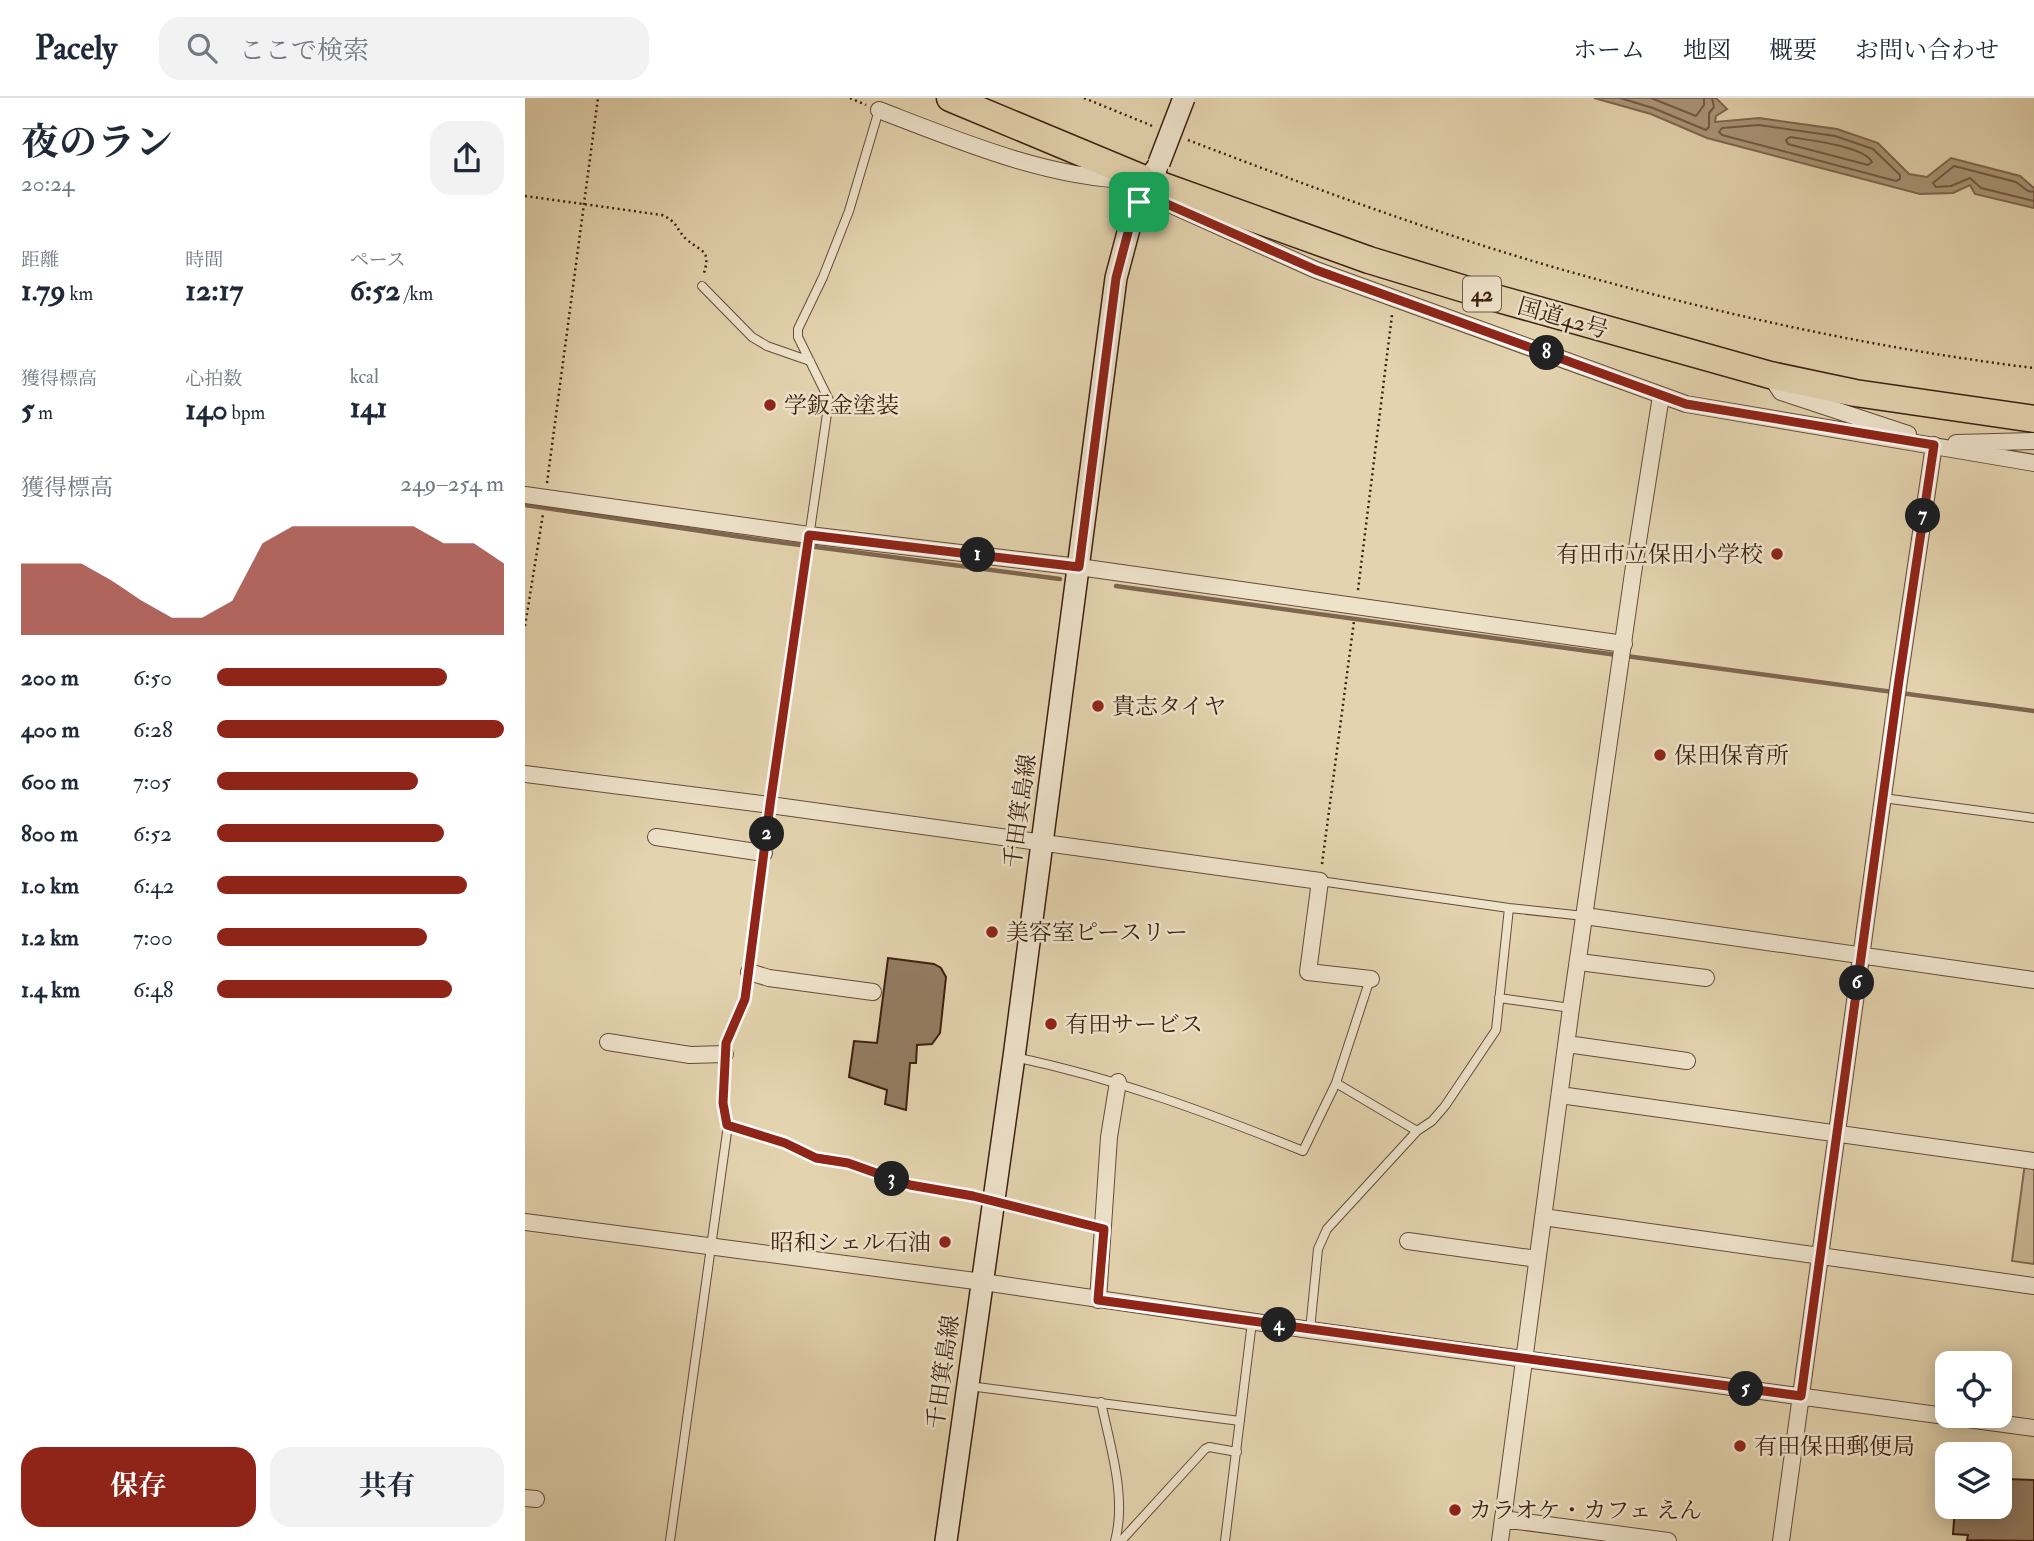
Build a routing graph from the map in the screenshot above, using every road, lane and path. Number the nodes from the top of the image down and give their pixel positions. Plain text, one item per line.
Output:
1 (599, 98) edge
2 (950, 98) edge
3 (1084, 98) edge
4 (1184, 98) edge
5 (879, 110) joint
6 (1158, 128) dead end
7 (1183, 138) dead end
8 (1151, 177) junction
9 (525, 196) edge
10 (585, 204) junction
11 (702, 286) joint
12 (810, 361) junction
13 (2034, 368) edge
14 (1770, 375) junction
15 (1661, 396) junction
16 (2034, 419) edge
17 (2034, 440) edge
18 (1934, 445) junction
19 (2034, 463) edge
20 (525, 495) edge
21 (545, 498) junction
22 (809, 535) junction
23 (1079, 567) junction
24 (525, 626) edge
25 (1623, 644) junction
26 (525, 774) edge
27 (1883, 798) junction
28 (770, 805) junction
29 (2034, 818) edge
30 (656, 837) dead end
31 (1042, 844) junction
32 (764, 853) junction
33 (1320, 881) junction
34 (1509, 908) junction
35 (1585, 916) junction
36 (1860, 957) junction
37 (1579, 962) junction
38 (749, 972) junction
39 (1706, 978) dead end
40 (1371, 979) joint
41 (2034, 980) edge
42 (873, 992) dead end
43 (1499, 998) junction
44 (1571, 1008) junction
45 (608, 1042) dead end
46 (1567, 1044) junction
47 (725, 1054) junction
48 (1014, 1057) junction
49 (1687, 1061) dead end
50 (1118, 1082) junction
51 (1336, 1083) junction
52 (1560, 1095) junction
53 (727, 1125) junction
54 (1417, 1131) junction
55 (1836, 1132) junction
56 (2034, 1161) edge
57 (994, 1202) junction
58 (1543, 1217) junction
59 (525, 1222) edge
60 (1104, 1229) junction
61 (1408, 1241) dead end
62 (709, 1248) junction
63 (1819, 1255) junction
64 (1537, 1259) junction
65 (982, 1282) junction
66 (2034, 1286) edge
67 (1098, 1300) junction
68 (1252, 1322) junction
69 (1310, 1330) junction
70 (1524, 1359) junction
71 (968, 1386) junction
72 (1801, 1396) junction
73 (1101, 1402) junction
74 (1240, 1421) junction
75 (2034, 1429) edge
76 (1237, 1452) junction
77 (1503, 1519) junction
78 (670, 1541) edge
79 (946, 1541) edge
80 (1115, 1541) edge
81 (1121, 1541) edge
82 (1225, 1541) edge
83 (1500, 1541) edge
84 (1668, 1541) edge
85 (1781, 1541) edge

1 - 10 path
2 - 8 highway, 国道42号 / 42
3 - 6 path
4 - 8 main road, 千田箕島線, bridge
5 - 8 street
5 - 12 lane
7 - 13 path
8 - 14 highway, 国道42号 / 42
8 - 15 street
8 - 23 main road, 千田箕島線
9 - 10 path
10 - 11 path
10 - 21 path
11 - 12 lane
12 - 22 lane
14 - 16 highway, 国道42号 / 42
14 - 18 street
15 - 18 street
15 - 25 street
17 - 18 street
18 - 19 street
18 - 27 street
20 - 21 street
21 - 22 street
21 - 24 path
22 - 23 street
22 - 28 lane
23 - 25 street
23 - 31 main road, 千田箕島線
25 - 35 street
26 - 28 street
27 - 29 lane
27 - 36 street
28 - 31 street
28 - 32 lane
30 - 32 street
31 - 33 street
31 - 48 main road, 千田箕島線
32 - 38 lane
33 - 34 lane
33 - 40 street
34 - 35 lane
34 - 43 lane
35 - 36 street
35 - 37 street
36 - 41 street
36 - 55 street
37 - 39 street
37 - 44 street
38 - 42 street
38 - 47 lane
40 - 51 lane
43 - 44 lane
43 - 54 lane
44 - 46 street
45 - 47 street
46 - 49 street
46 - 52 street
47 - 53 lane
48 - 50 lane
48 - 57 main road, 千田箕島線
50 - 51 lane
50 - 60 street
51 - 54 lane
52 - 55 street
52 - 58 street
53 - 57 lane
53 - 62 lane
54 - 69 lane
55 - 56 street
55 - 63 street
57 - 60 lane
57 - 65 main road, 千田箕島線
58 - 63 street
58 - 64 street
59 - 62 street
60 - 67 street
61 - 64 street
62 - 65 street
62 - 78 lane
63 - 66 street
63 - 72 street
64 - 70 street
65 - 67 street
65 - 71 main road, 千田箕島線
67 - 68 street
68 - 69 street
68 - 74 lane
69 - 70 street
70 - 72 street
70 - 77 street
71 - 73 lane
71 - 79 main road, 千田箕島線
72 - 75 street
72 - 85 street
73 - 74 lane
73 - 80 lane
74 - 76 lane
76 - 81 lane
76 - 82 lane
77 - 83 street
77 - 84 street

